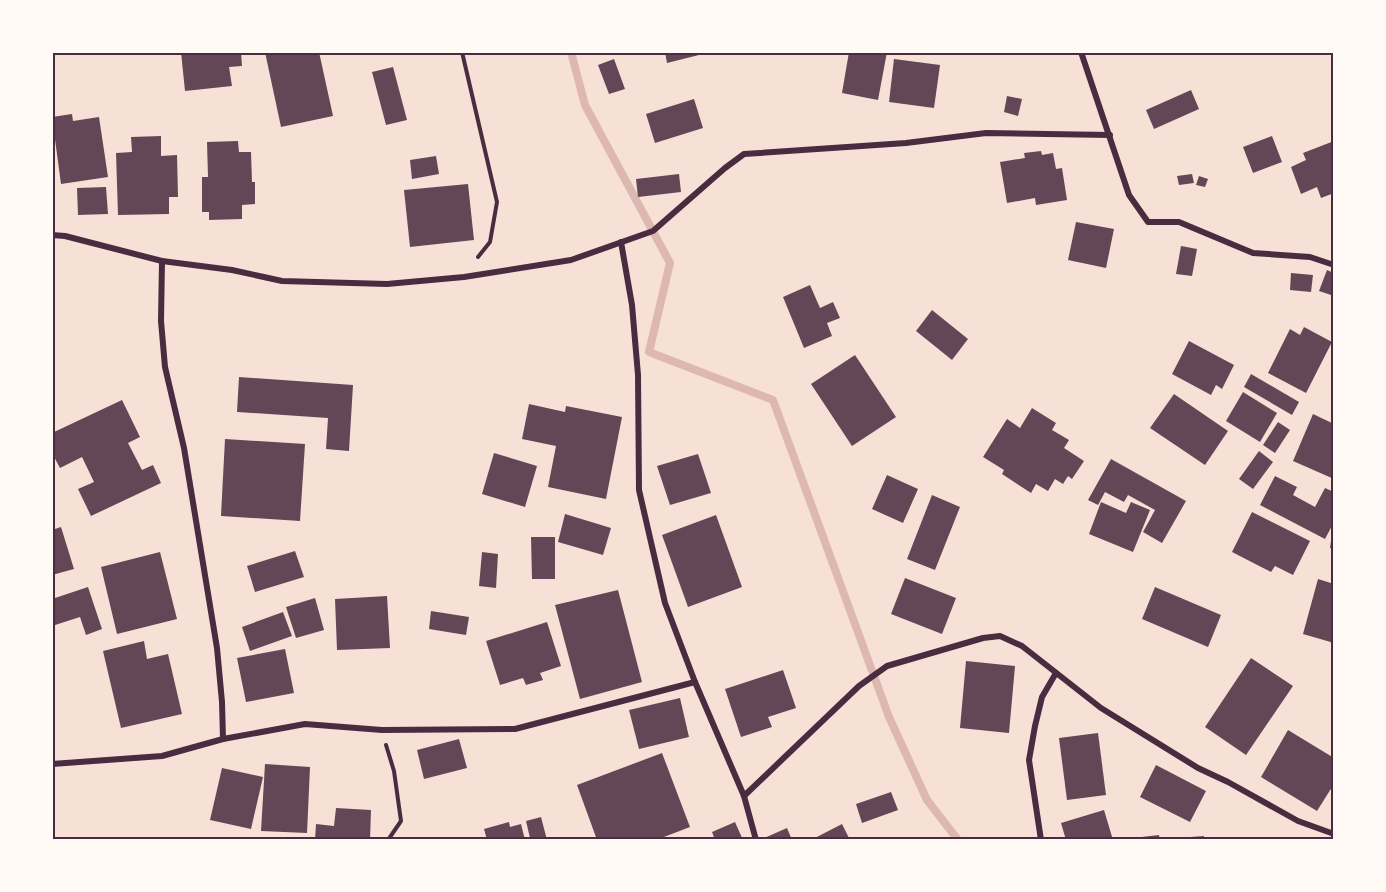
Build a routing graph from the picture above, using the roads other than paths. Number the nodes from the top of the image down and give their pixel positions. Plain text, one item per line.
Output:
1 (1081, 52) edge
2 (1110, 135) junction
3 (52, 235) edge
4 (621, 242) junction
5 (162, 261) junction
6 (1334, 265) edge
7 (1056, 673) junction
8 (695, 682) junction
9 (223, 739) junction
10 (52, 764) edge
11 (744, 796) junction
12 (1334, 834) edge
13 (756, 840) edge
14 (1041, 840) edge

1 - 2 street
2 - 4 street
2 - 6 street
3 - 5 street
4 - 5 street
4 - 8 street
5 - 9 street
7 - 11 street
7 - 12 street
7 - 14 street
8 - 9 street
8 - 11 street
9 - 10 street
11 - 13 street

